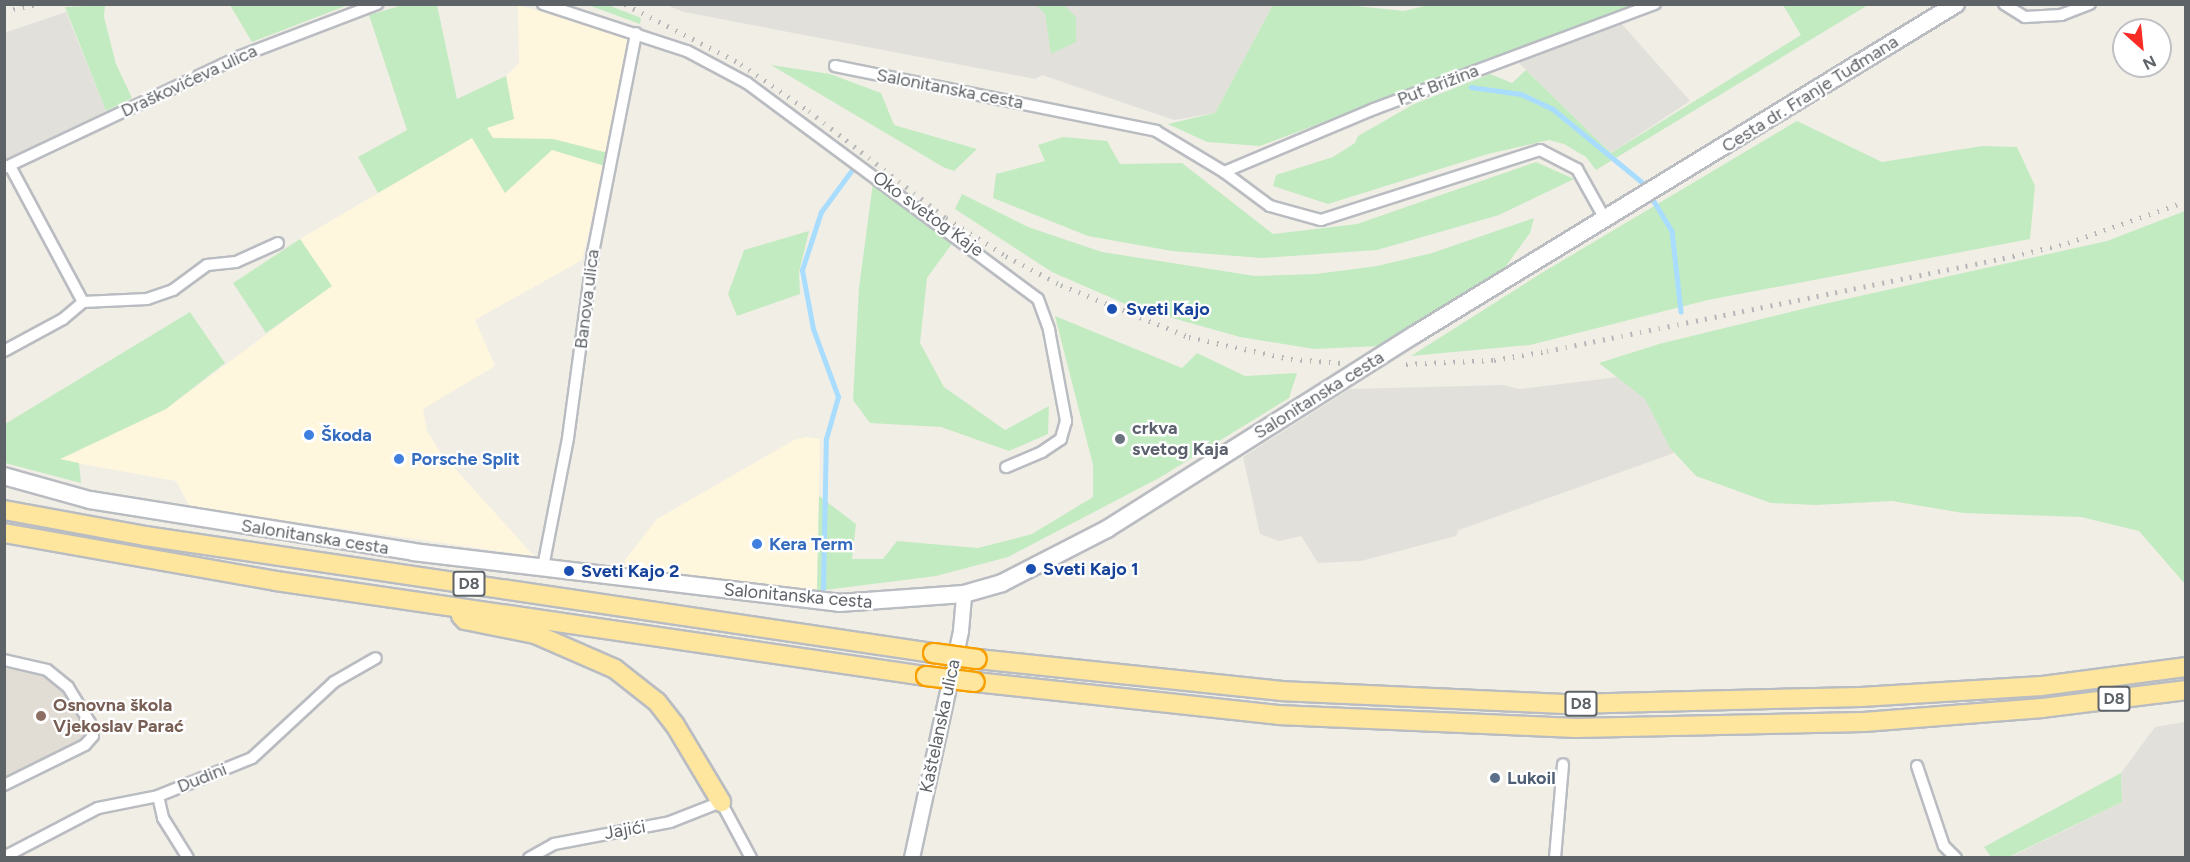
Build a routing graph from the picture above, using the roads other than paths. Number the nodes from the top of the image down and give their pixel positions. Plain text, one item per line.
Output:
1 (377, 4) edge
2 (543, 4) edge
3 (1655, 4) edge
4 (1956, 4) edge
5 (2004, 4) edge
6 (2090, 4) edge
7 (636, 33) junction
8 (835, 66) dead end
9 (7, 167) edge
10 (1224, 171) junction
11 (1631, 204) joint
12 (1605, 219) junction
13 (278, 243) dead end
14 (83, 302) junction
15 (4, 351) edge
16 (1006, 467) dead end
17 (4, 476) edge
18 (4, 510) edge
19 (4, 533) edge
20 (543, 567) junction
21 (964, 594) junction
22 (451, 606) junction
23 (375, 658) dead end
24 (4, 660) edge
25 (2186, 667) edge
26 (2186, 690) edge
27 (1563, 764) dead end
28 (1917, 766) dead end
29 (4, 785) edge
30 (158, 796) junction
31 (721, 802) junction
32 (10, 855) edge
33 (188, 858) edge
34 (529, 858) edge
35 (751, 858) edge
36 (912, 858) edge
37 (1554, 858) edge
38 (1956, 858) edge

1 - 9 street, Draškovićeva ulica
2 - 7 street
3 - 10 street, Put Brižina
4 - 11 main road, Cesta dr. Franje Tuđmana
5 - 6 street
7 - 16 street, Oko svetog Kaje
7 - 20 street, Banova ulica
8 - 10 street, Salonitanska cesta
9 - 14 street
10 - 12 street, Salonitanska cesta
11 - 12 main road, Salonitanska cesta
12 - 21 main road, Salonitanska cesta
13 - 14 street
14 - 15 street
17 - 20 main road, Salonitanska cesta
18 - 25 highway, D8, bridge
19 - 22 highway, D8
20 - 21 main road, Salonitanska cesta
21 - 36 street, Kaštelanska ulica
22 - 26 highway, D8, bridge
22 - 31 highway
23 - 30 street, Dudini
24 - 29 street
27 - 37 street
28 - 38 street
30 - 32 street, Dudini
30 - 33 street
31 - 34 street, Jajići
31 - 35 street

